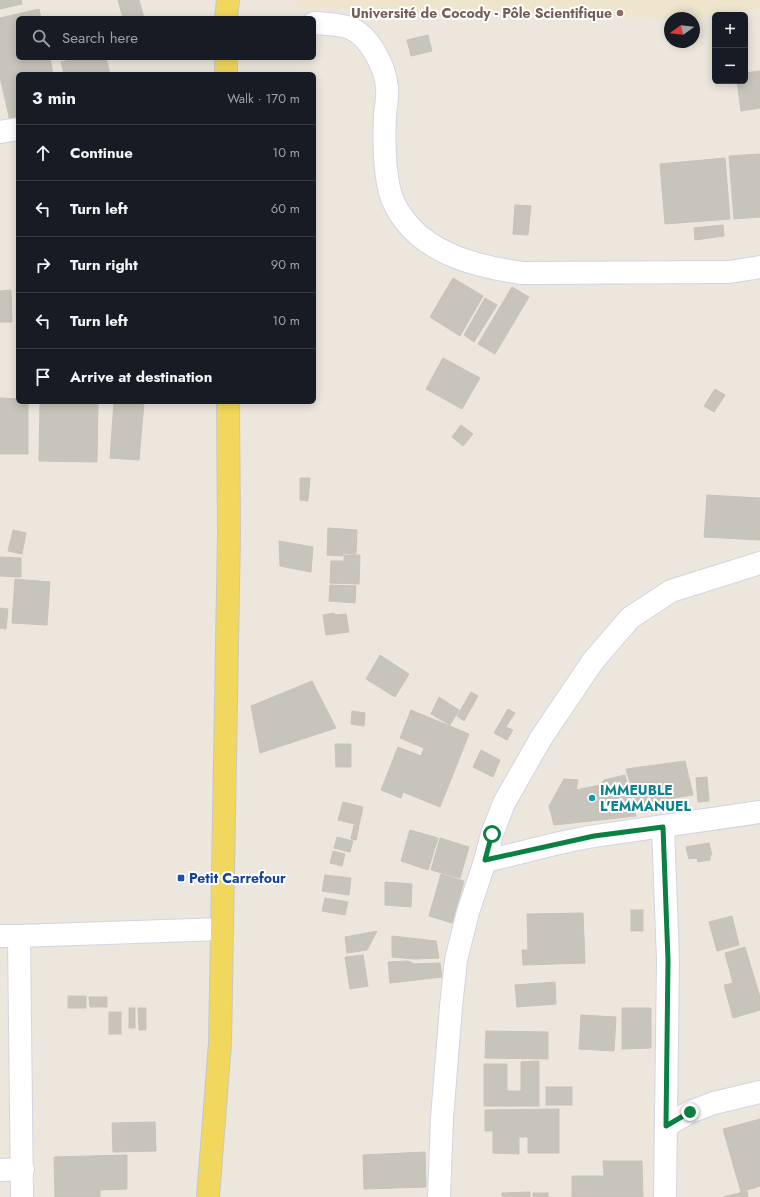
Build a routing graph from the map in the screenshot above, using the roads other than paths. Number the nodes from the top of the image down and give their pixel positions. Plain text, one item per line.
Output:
1 (316, 23) edge
2 (226, 60) edge
3 (226, 72) edge
4 (16, 129) edge
5 (0, 132) edge
6 (760, 267) edge
7 (228, 404) edge
8 (760, 563) edge
9 (760, 812) edge
10 (663, 827) junction
11 (485, 860) junction
12 (222, 929) junction
13 (9, 936) edge
14 (760, 1092) edge
15 (666, 1126) junction
16 (0, 1170) edge
17 (23, 1170) junction
18 (22, 1197) edge
19 (208, 1197) edge
20 (439, 1197) edge
21 (665, 1197) edge

1 - 6 street
2 - 3 main road
4 - 5 street
7 - 12 main road
8 - 11 street
9 - 10 street
10 - 11 street
10 - 15 street
11 - 20 street
12 - 13 street
12 - 19 main road
13 - 17 street
14 - 15 street
15 - 21 street
16 - 17 street
17 - 18 street

